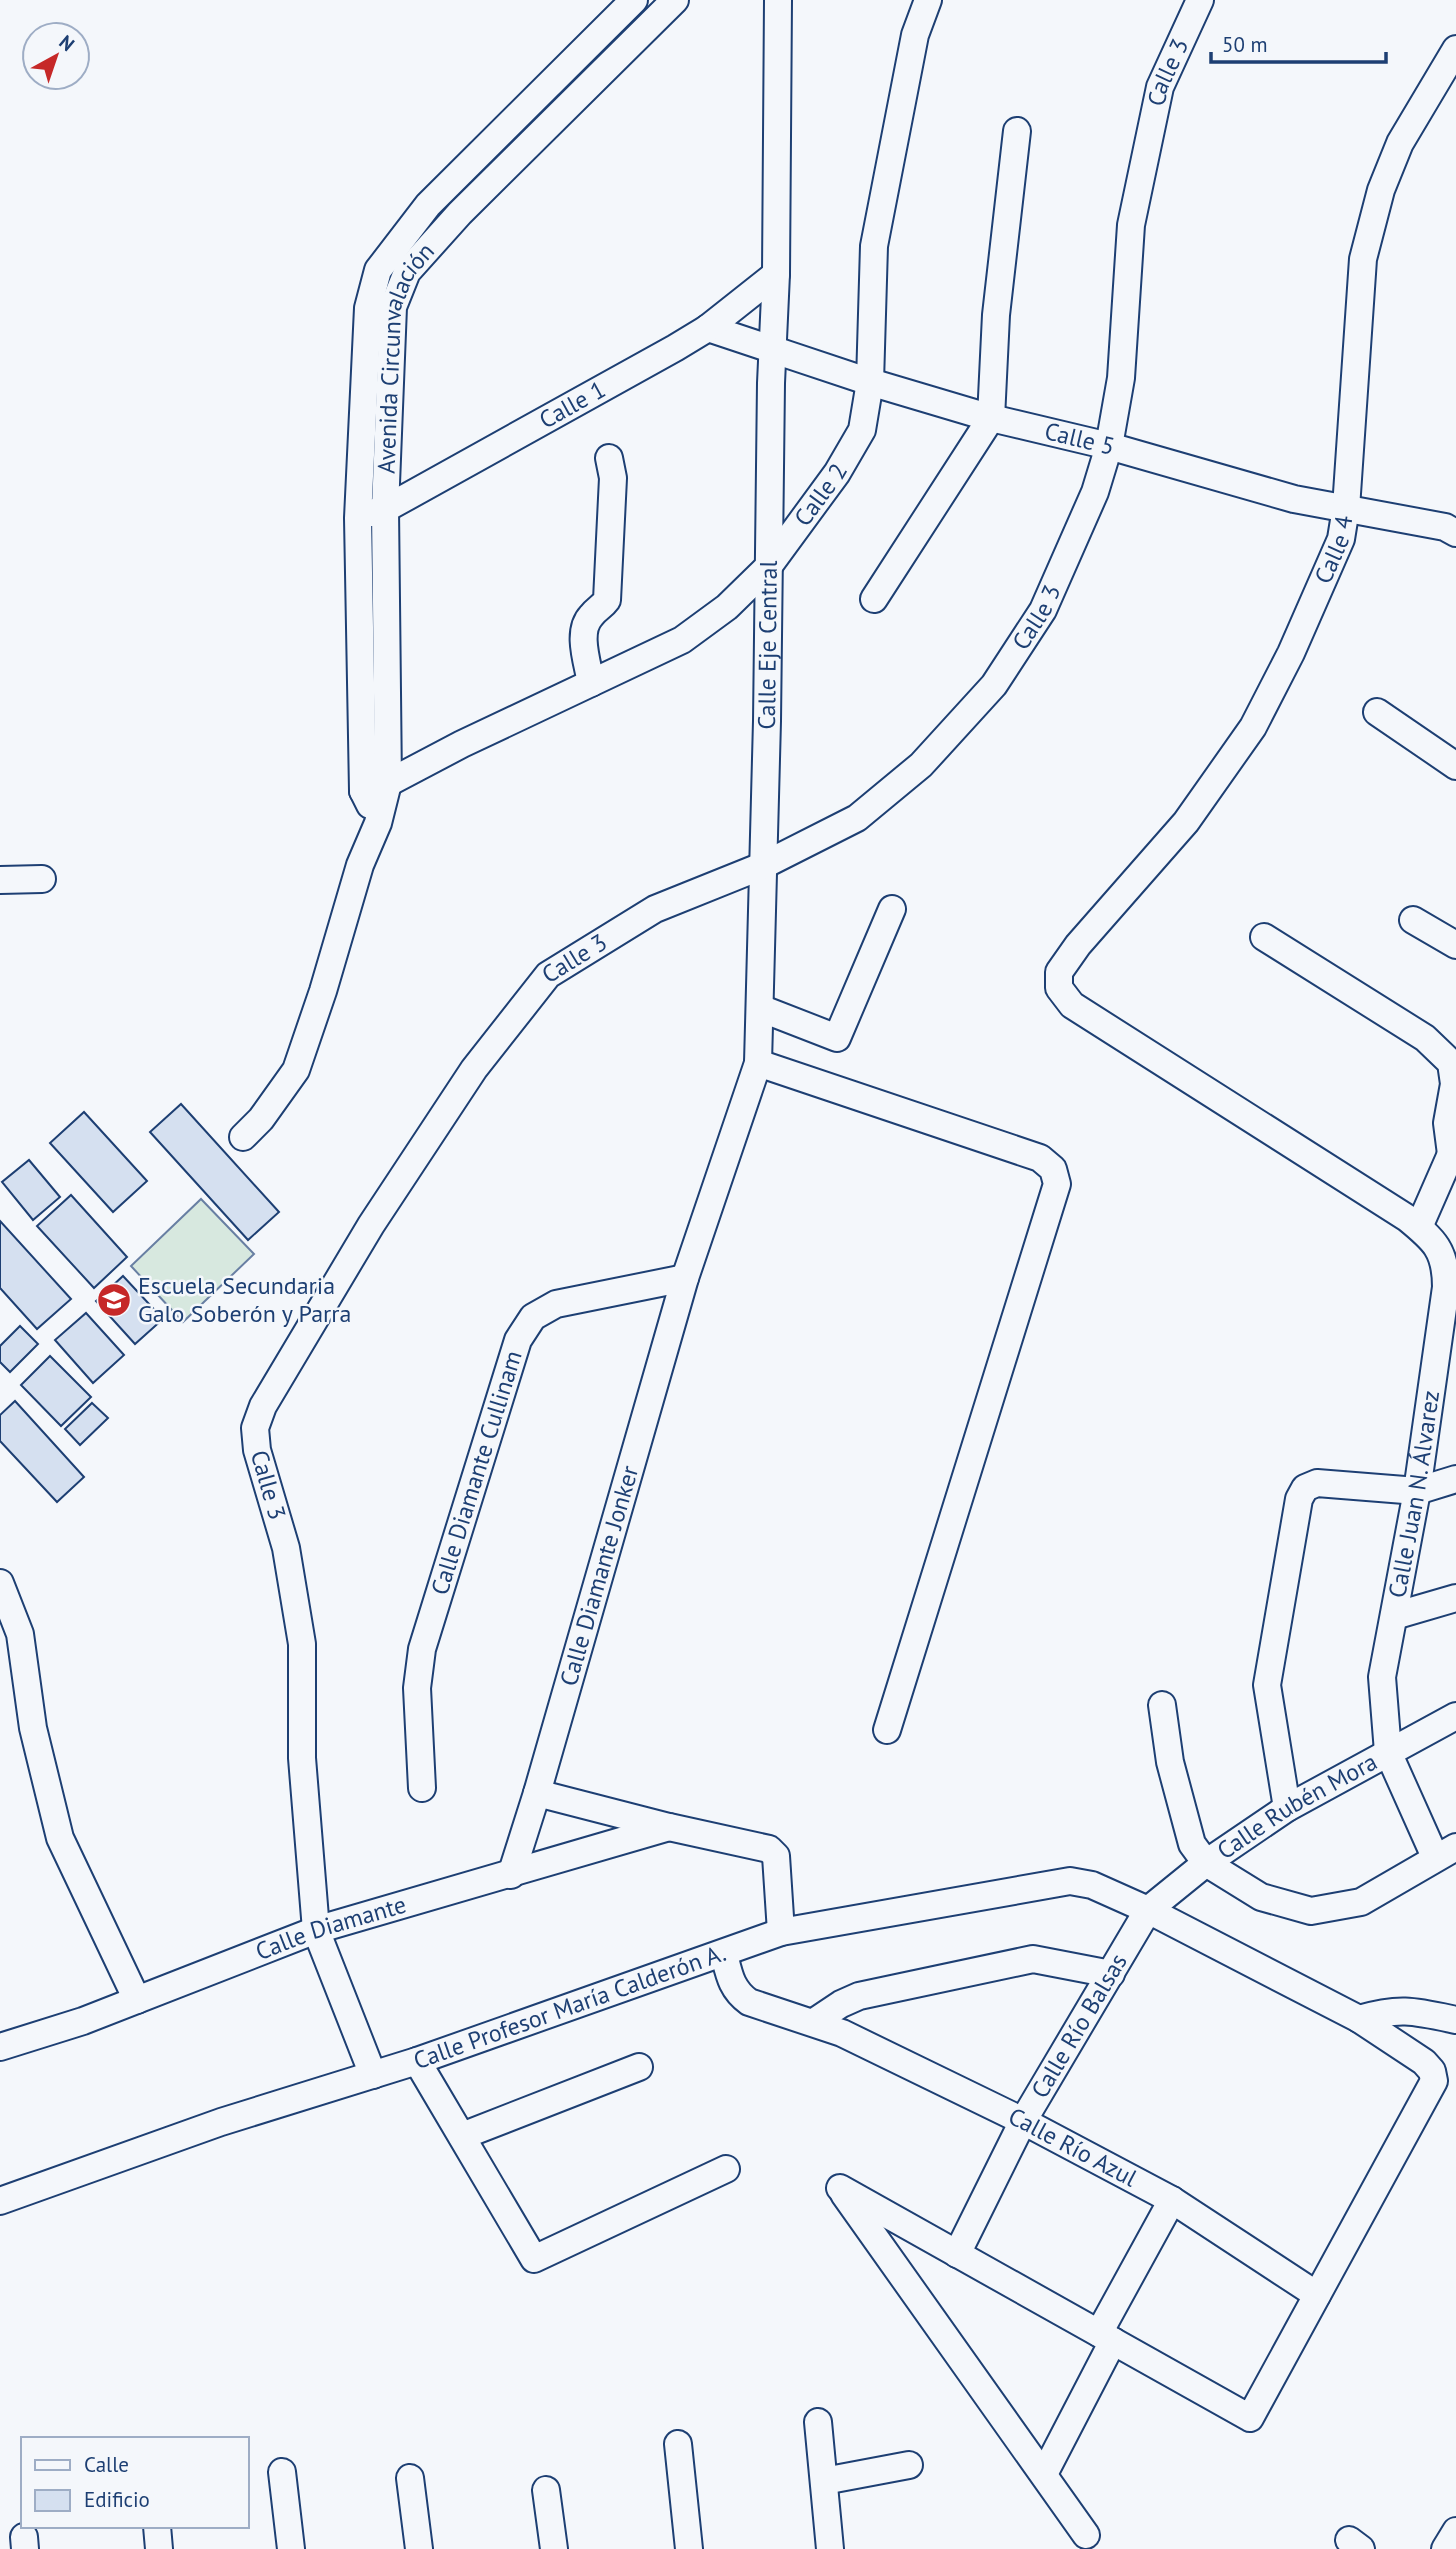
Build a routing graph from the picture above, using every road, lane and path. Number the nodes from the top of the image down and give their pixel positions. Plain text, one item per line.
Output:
1 (634, 0) edge
2 (675, 0) edge
3 (778, 0) edge
4 (928, 0) edge
5 (1200, 0) edge
6 (1456, 49) edge
7 (1017, 131) dead end
8 (776, 274) junction
9 (708, 328) junction
10 (773, 349) junction
11 (870, 382) junction
12 (990, 418) junction
13 (1109, 446) junction
14 (609, 458) dead end
15 (1346, 508) junction
16 (385, 509) junction
17 (358, 518) junction
18 (1456, 533) edge
19 (768, 567) junction
20 (874, 598) dead end
21 (591, 683) junction
22 (1377, 712) dead end
23 (1456, 766) edge
24 (375, 787) junction
25 (762, 866) junction
26 (42, 879) dead end
27 (0, 880) edge
28 (892, 909) dead end
29 (1413, 920) dead end
30 (1264, 937) dead end
31 (1456, 944) edge
32 (1059, 988) joint
33 (760, 1007) junction
34 (758, 1063) junction
35 (243, 1137) dead end
36 (1454, 1152) edge
37 (1419, 1227) junction
38 (1451, 1264) edge
39 (685, 1278) junction
40 (1446, 1355) edge
41 (1456, 1479) edge
42 (1418, 1491) junction
43 (0, 1583) edge
44 (1456, 1598) edge
45 (1394, 1616) junction
46 (1162, 1705) dead end
47 (1456, 1716) edge
48 (887, 1730) dead end
49 (1388, 1752) junction
50 (422, 1788) dead end
51 (537, 1793) junction
52 (1287, 1808) junction
53 (669, 1827) junction
54 (1446, 1852) edge
55 (1206, 1863) junction
56 (511, 1875) junction
57 (1148, 1910) junction
58 (316, 1930) junction
59 (781, 1931) junction
60 (724, 1954) junction
61 (1111, 1974) junction
62 (137, 2000) junction
63 (1359, 2020) junction
64 (1456, 2020) edge
65 (814, 2022) junction
66 (0, 2047) edge
67 (417, 2061) junction
68 (639, 2067) dead end
69 (373, 2075) junction
70 (1023, 2122) junction
71 (462, 2136) junction
72 (726, 2169) dead end
73 (1172, 2200) junction
74 (0, 2201) edge
75 (957, 2253) junction
76 (1317, 2295) junction
77 (1106, 2337) junction
78 (818, 2422) dead end
79 (678, 2444) dead end
80 (909, 2465) dead end
81 (282, 2472) dead end
82 (1044, 2474) junction
83 (410, 2478) dead end
84 (824, 2481) junction
85 (546, 2490) dead end
86 (158, 2528) edge
87 (1086, 2535) dead end
88 (159, 2549) edge
89 (291, 2549) edge
90 (419, 2549) edge
91 (554, 2549) edge
92 (690, 2549) edge
93 (830, 2549) edge

1 - 17 street, Avenida Circunvalación
2 - 16 street, Avenida Circunvalación
3 - 8 street, Calle Eje Central
4 - 11 street, Calle 2
5 - 13 street, Calle 3
6 - 15 street, Calle 4
7 - 12 street
8 - 9 street, Calle 1
8 - 10 street, Calle Eje Central
9 - 10 street, Calle 5
9 - 16 street, Calle 1
10 - 11 street, Calle 5
10 - 19 street, Calle Eje Central
11 - 12 street, Calle 5
11 - 19 street, Calle 2
12 - 13 street, Calle 5
12 - 20 street
13 - 15 street, Calle 5
13 - 25 street, Calle 3
14 - 21 street
15 - 18 street, Calle 5
15 - 32 street, Calle 4
16 - 17 street, Calle 1
16 - 24 street, Avenida Circunvalación
17 - 24 street, Avenida Circunvalación
19 - 21 street, Calle 2
19 - 25 street, Calle Eje Central
21 - 24 street, Calle 2
22 - 23 street
24 - 35 street, Avenida Circunvalación
25 - 33 street, Calle Eje Central
25 - 58 street, Calle 3
26 - 27 street
28 - 33 street
29 - 31 street
30 - 36 street
32 - 37 street, Calle Juan N. Álvarez
33 - 34 street, Calle Eje Central
34 - 39 street, Calle Eje Central
34 - 48 street
36 - 37 street
37 - 38 street, Calle Juan N. Álvarez
38 - 40 street, Calle Juan N. Álvarez
39 - 50 street, Calle Diamante Cullinam
39 - 51 street, Calle Diamante Jonker
40 - 42 street, Calle Juan N. Álvarez
41 - 42 street
42 - 45 street, Calle Juan N. Álvarez
42 - 52 street
43 - 62 street
44 - 45 street
45 - 49 street, Calle Juan N. Álvarez
46 - 55 street
47 - 49 street, Calle Rubén Mora
49 - 52 street, Calle Rubén Mora
49 - 54 street, Calle Juan N. Álvarez
51 - 53 street
51 - 56 street, Calle Diamante Jonker
52 - 55 street, Calle Rubén Mora
53 - 56 street, Calle Diamante
53 - 59 street
54 - 55 street
55 - 57 street, Calle Rubén Mora
56 - 58 street, Calle Diamante
57 - 59 street, Calle Profesor María Calderón A.
57 - 61 street, Calle Río Balsas
57 - 63 street, Calle Profesor María Calderón A.
58 - 62 street, Calle Diamante
58 - 69 street, Calle 3
59 - 60 street, Calle Profesor María Calderón A.
60 - 65 street, Calle Río Azul
60 - 67 street, Calle Profesor María Calderón A.
61 - 65 street
61 - 70 street, Calle Río Balsas
62 - 66 street, Calle Diamante
63 - 64 street
63 - 76 street, Calle Profesor María Calderón A.
65 - 70 street, Calle Río Azul
67 - 69 street, Calle Profesor María Calderón A.
67 - 71 street
68 - 71 street
69 - 74 street, Calle Profesor María Calderón A.
70 - 73 street, Calle Río Azul
70 - 75 street, Calle Río Balsas
71 - 72 street
73 - 76 street, Calle Río Azul
73 - 77 street
75 - 77 street
75 - 82 street
76 - 77 street
77 - 82 street
78 - 84 street
79 - 92 street
80 - 84 street
81 - 89 street
82 - 87 street
83 - 90 street
84 - 93 street
85 - 91 street
86 - 88 street

